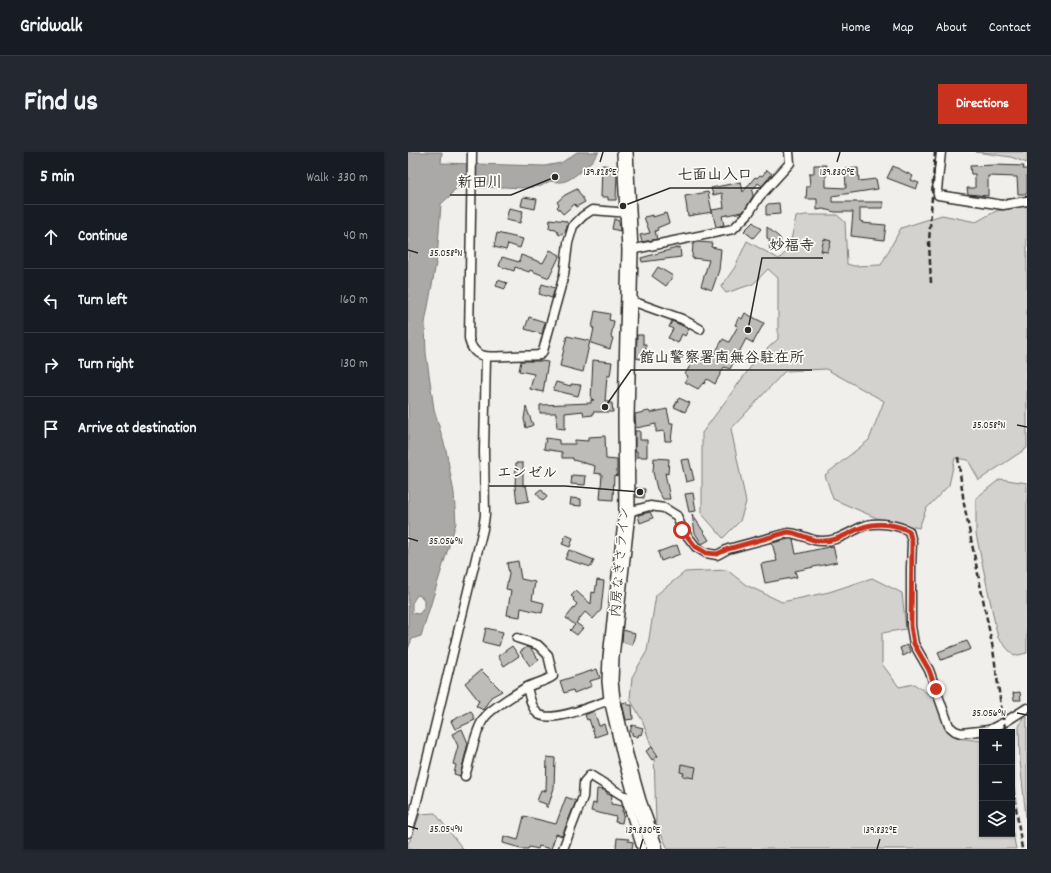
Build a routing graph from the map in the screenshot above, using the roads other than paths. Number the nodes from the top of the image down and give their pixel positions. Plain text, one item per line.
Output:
1 (472, 152) edge
2 (625, 152) edge
3 (788, 152) edge
4 (940, 152) edge
5 (1027, 201) edge
6 (628, 213) junction
7 (630, 250) junction
8 (629, 300) junction
9 (700, 329) dead end
10 (486, 357) junction
11 (627, 513) junction
12 (517, 638) dead end
13 (527, 687) junction
14 (612, 699) junction
15 (1027, 708) edge
16 (465, 776) dead end
17 (631, 798) junction
18 (408, 833) edge
19 (648, 847) edge
20 (564, 849) edge

1 - 10 street
2 - 6 highway, 内房なぎさライン
3 - 7 street
4 - 5 street
6 - 7 highway, 内房なぎさライン
6 - 10 street
7 - 8 highway, 内房なぎさライン
8 - 9 street
8 - 11 highway, 内房なぎさライン
10 - 18 street
11 - 14 highway, 内房なぎさライン
11 - 15 street
12 - 13 street
13 - 14 street
13 - 16 street
14 - 17 highway, 内房なぎさライン
17 - 19 highway, 内房なぎさライン
17 - 20 street

